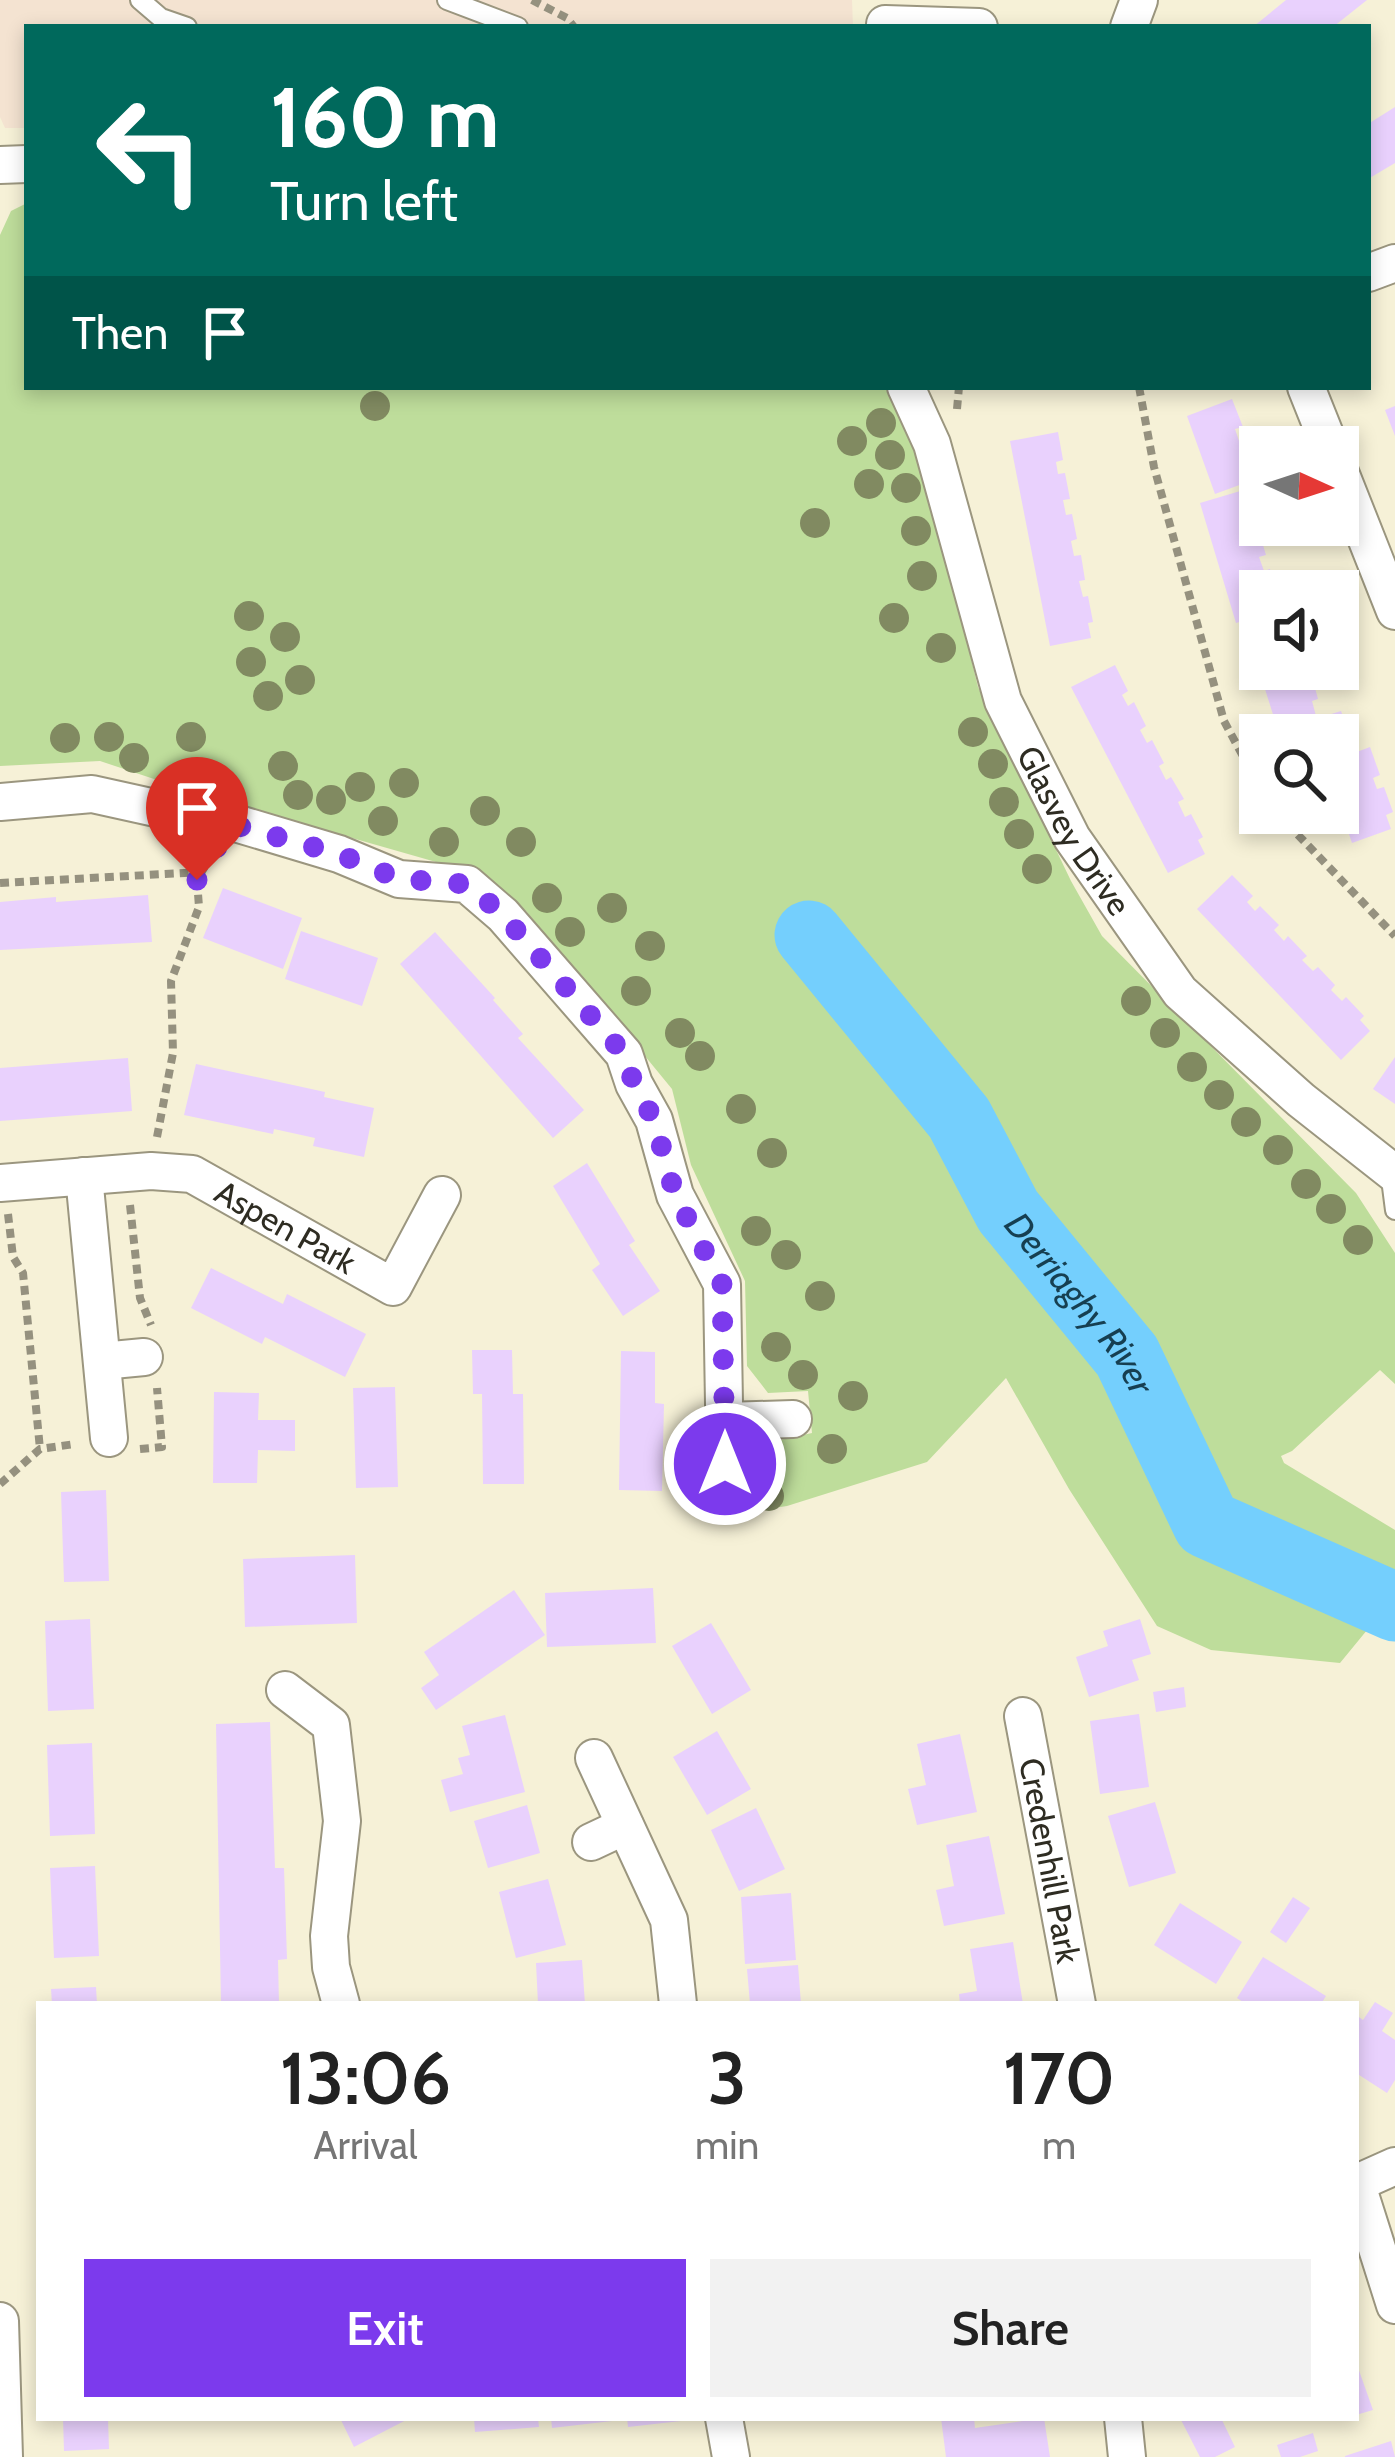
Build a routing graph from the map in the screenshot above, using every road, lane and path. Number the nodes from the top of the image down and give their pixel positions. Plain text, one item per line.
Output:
1 (140, 0) edge
2 (447, 0) edge
3 (532, 0) edge
4 (884, 17) edge
5 (178, 24) edge
6 (510, 24) edge
7 (572, 24) edge
8 (950, 24) edge
9 (907, 390) edge
10 (1139, 390) edge
11 (1307, 390) edge
12 (1322, 426) edge
13 (1359, 520) edge
14 (1395, 611) edge
15 (1239, 749) edge
16 (0, 802) edge
17 (231, 824) junction
18 (1297, 834) edge
19 (202, 872) junction
20 (0, 883) edge
21 (1395, 936) edge
22 (151, 1171) junction
23 (1392, 1173) edge
24 (84, 1176) junction
25 (2, 1183) edge
26 (442, 1196) dead end
27 (1395, 1210) edge
28 (143, 1357) dead end
29 (102, 1361) junction
30 (793, 1419) dead end
31 (726, 1421) junction
32 (109, 1438) dead end
33 (40, 1449) dead end
34 (725, 1464) dead end
35 (285, 1690) dead end
36 (1023, 1716) dead end
37 (594, 1758) dead end
38 (625, 1826) junction
39 (590, 1842) dead end
40 (340, 2001) edge
41 (678, 2001) edge
42 (1076, 2001) edge
43 (1395, 2166) edge
44 (1359, 2182) edge
45 (1359, 2192) edge
46 (1395, 2306) edge
47 (0, 2321) edge
48 (724, 2421) edge
49 (1123, 2421) edge
50 (4, 2457) edge
51 (730, 2457) edge
52 (1127, 2457) edge

1 - 5 lane
2 - 6 lane
3 - 7 path
4 - 8 street
9 - 23 street, Glasvey Drive
10 - 15 path
11 - 12 street
13 - 14 street
16 - 17 street
17 - 19 path
17 - 31 street
18 - 21 path
19 - 20 path
19 - 22 path
22 - 24 street, Aspen Park
22 - 26 street, Aspen Park
23 - 27 lane
24 - 25 street, Aspen Park
24 - 29 street
25 - 33 path
28 - 29 street
29 - 32 street
30 - 31 street
31 - 34 street
35 - 40 street
36 - 42 street, Credenhill Park
37 - 38 street
38 - 39 street
38 - 41 street
43 - 44 street
45 - 46 street
47 - 50 street
48 - 51 street
49 - 52 street

